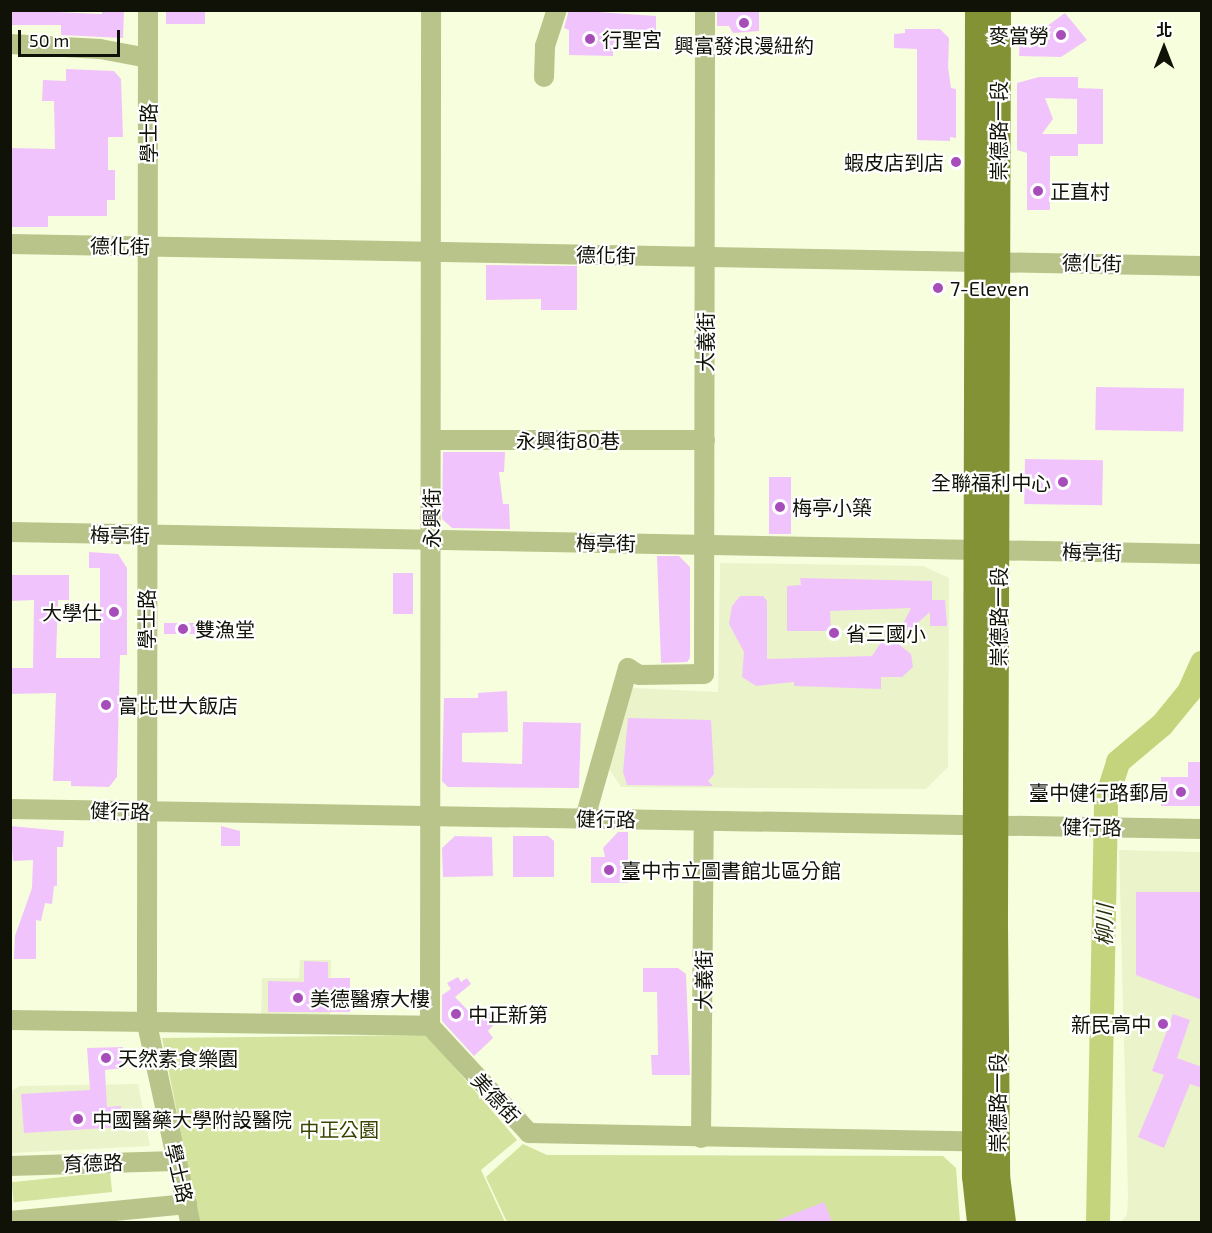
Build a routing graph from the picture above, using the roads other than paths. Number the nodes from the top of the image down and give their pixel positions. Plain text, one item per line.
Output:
1 (148, 10) edge
2 (431, 10) edge
3 (557, 10) edge
4 (705, 10) edge
5 (988, 14) edge
6 (10, 44) edge
7 (148, 58) junction
8 (544, 77) dead end
9 (10, 244) edge
10 (147, 247) junction
11 (431, 252) junction
12 (705, 256) junction
13 (989, 261) junction
14 (1202, 266) edge
15 (431, 440) junction
16 (705, 440) junction
17 (10, 532) edge
18 (147, 535) junction
19 (431, 539) junction
20 (705, 545) junction
21 (988, 550) junction
22 (1202, 554) edge
23 (10, 809) edge
24 (146, 812) junction
25 (431, 816) junction
26 (585, 818) junction
27 (704, 821) junction
28 (986, 825) junction
29 (1202, 830) edge
30 (10, 1020) edge
31 (147, 1024) junction
32 (430, 1026) junction
33 (702, 1138) junction
34 (988, 1142) junction
35 (175, 1161) junction
36 (10, 1166) edge
37 (188, 1214) edge
38 (10, 1221) edge
39 (980, 1222) edge
40 (1004, 1222) edge

1 - 7 street, 學士路
2 - 11 street, 永興街
3 - 8 street
4 - 12 street, 大義街
5 - 13 main road, 崇德路一段
6 - 7 street
7 - 10 street, 學士路
9 - 10 street, 德化街
10 - 11 street, 德化街
10 - 18 street, 學士路
11 - 12 street, 德化街
11 - 15 street, 永興街
12 - 13 street, 德化街
12 - 16 street, 大義街
13 - 14 street, 德化街
13 - 21 main road, 崇德路一段
15 - 16 street, 永興街80巷
15 - 19 street, 永興街
16 - 20 street, 大義街
17 - 18 street, 梅亭街
18 - 19 street, 梅亭街
18 - 24 street, 學士路
19 - 20 street, 梅亭街
19 - 25 street, 永興街
20 - 21 street, 梅亭街
20 - 26 street, 大義街
21 - 22 street, 梅亭街
21 - 28 main road, 崇德路一段
23 - 24 street, 健行路
24 - 25 street, 健行路
24 - 31 street, 學士路
25 - 26 street, 健行路
25 - 32 street, 永興街
26 - 27 street, 健行路
27 - 28 street, 健行路
27 - 33 street, 大義街
28 - 29 street, 健行路
28 - 34 main road, 崇德路一段
30 - 31 street
31 - 32 street
31 - 35 street, 學士路
32 - 33 street, 美德街
33 - 34 street, 美德街
34 - 39 main road, 崇德路一段
34 - 40 main road, 崇德路一段
35 - 36 street, 育德路
35 - 37 street, 學士路
37 - 38 street

